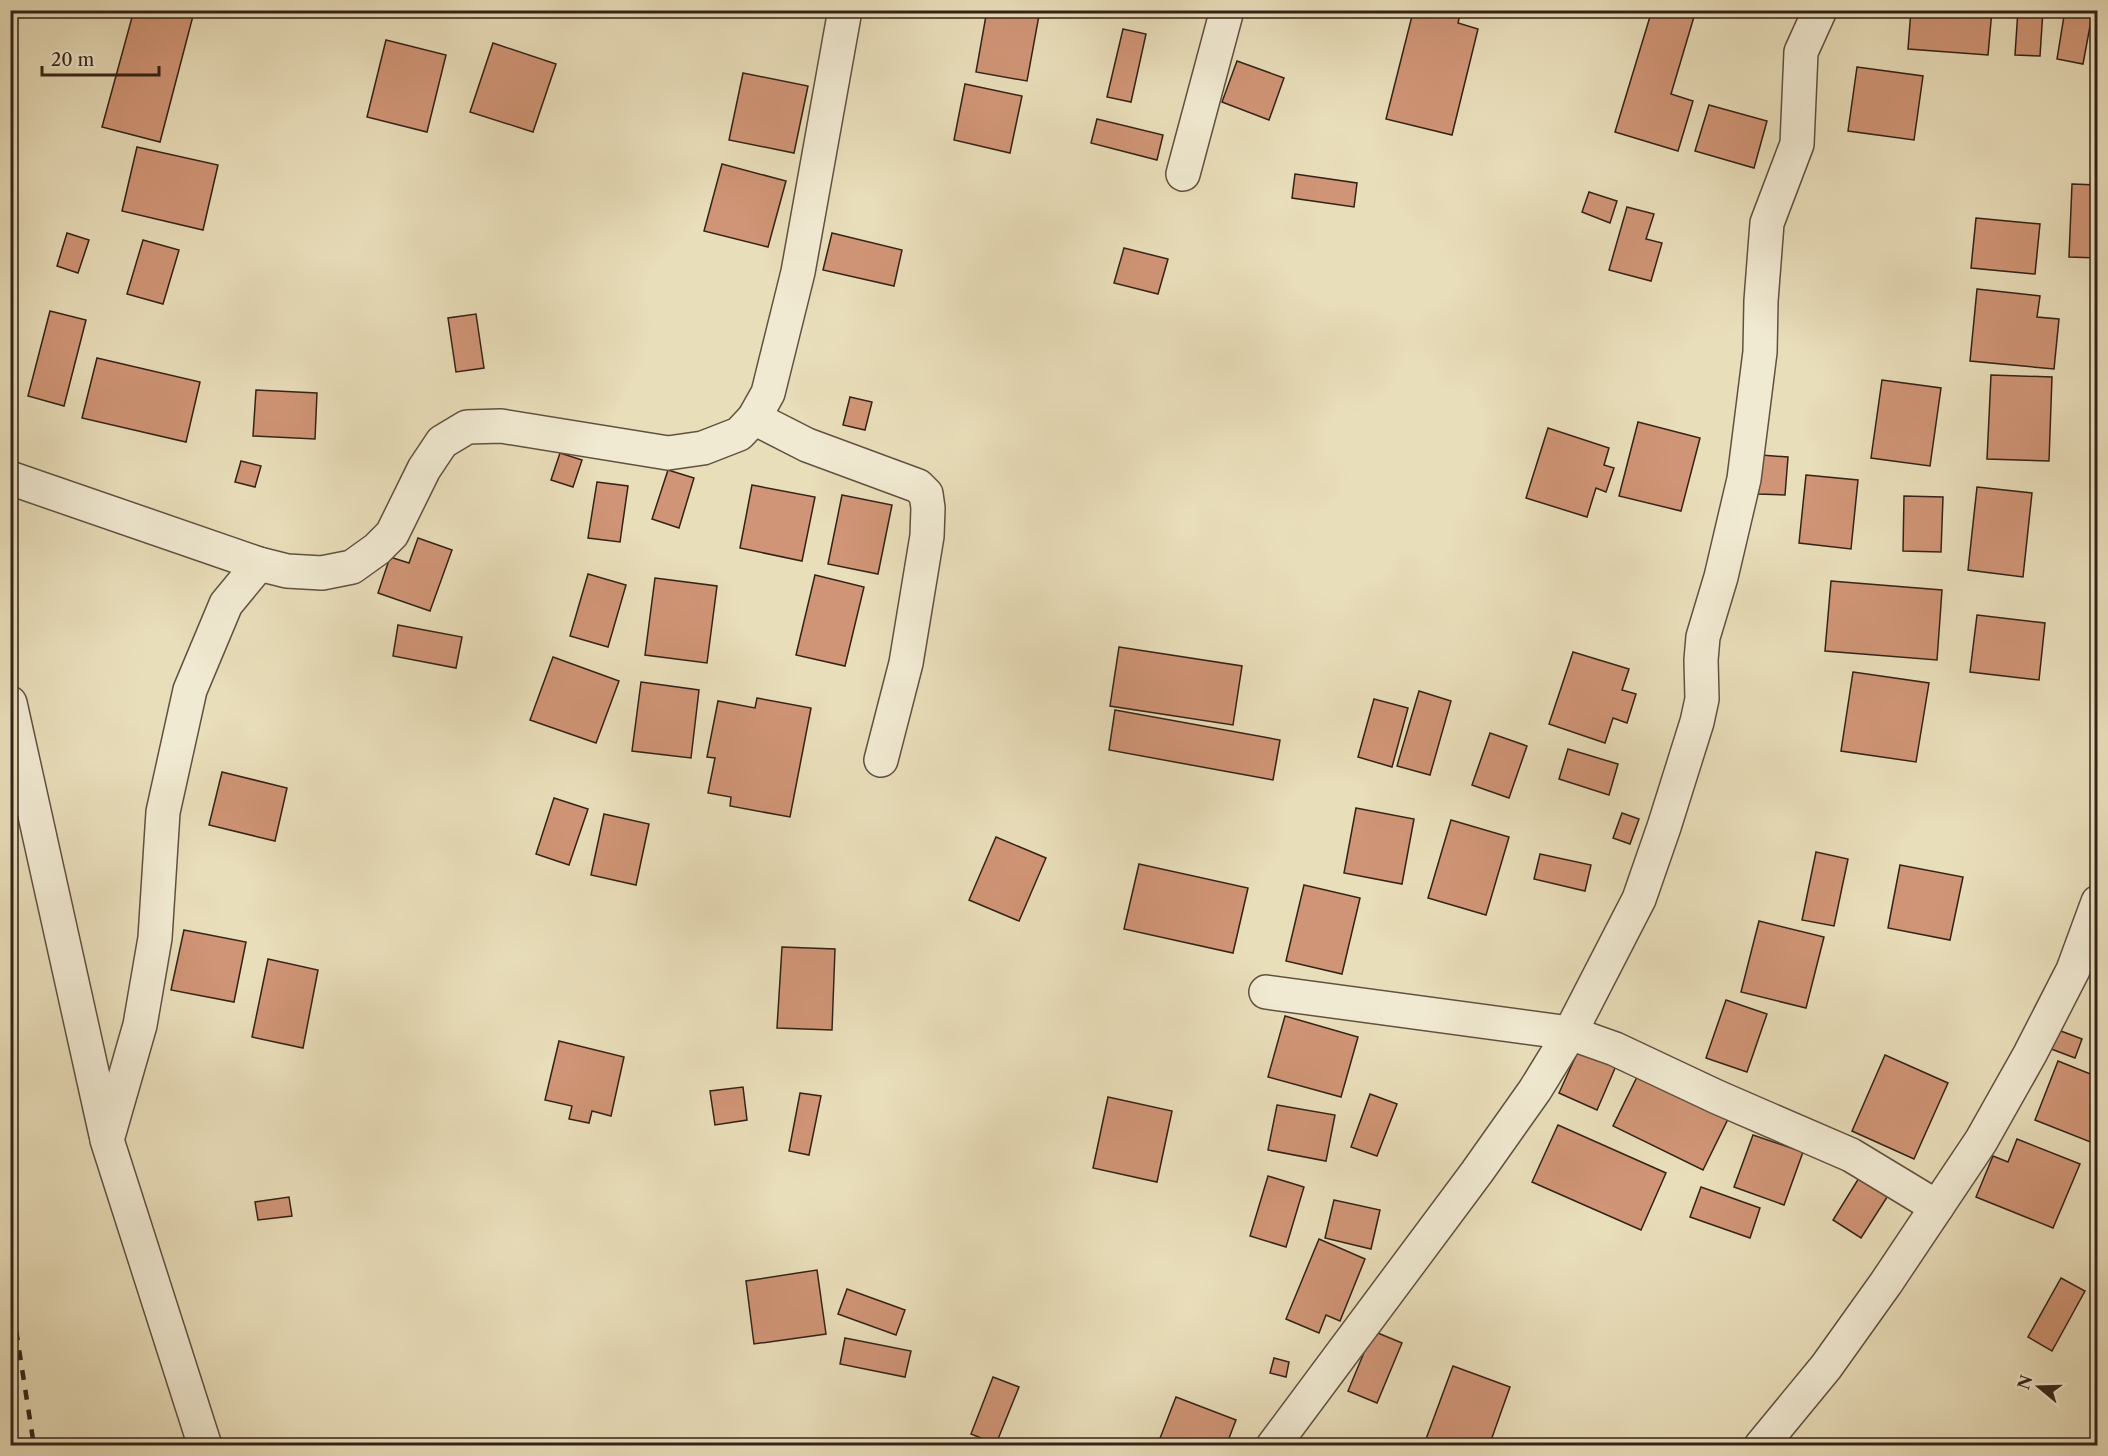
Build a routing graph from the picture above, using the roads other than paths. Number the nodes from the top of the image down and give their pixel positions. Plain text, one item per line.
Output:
1 (845, 10) edge
2 (1227, 10) edge
3 (1820, 10) edge
4 (1184, 174) dead end
5 (754, 418) junction
6 (10, 478) edge
7 (259, 564) junction
8 (10, 703) edge
9 (881, 760) dead end
10 (2097, 902) edge
11 (1266, 992) dead end
12 (1570, 1033) junction
13 (107, 1140) junction
14 (1937, 1207) junction
15 (205, 1446) edge
16 (1274, 1446) edge
17 (1761, 1446) edge

1 - 5 street
2 - 4 street
3 - 12 street
5 - 7 street
5 - 9 street
6 - 7 street
7 - 13 street
8 - 13 street
10 - 14 street
11 - 12 street
12 - 14 street
12 - 16 street
13 - 15 street
14 - 17 street

